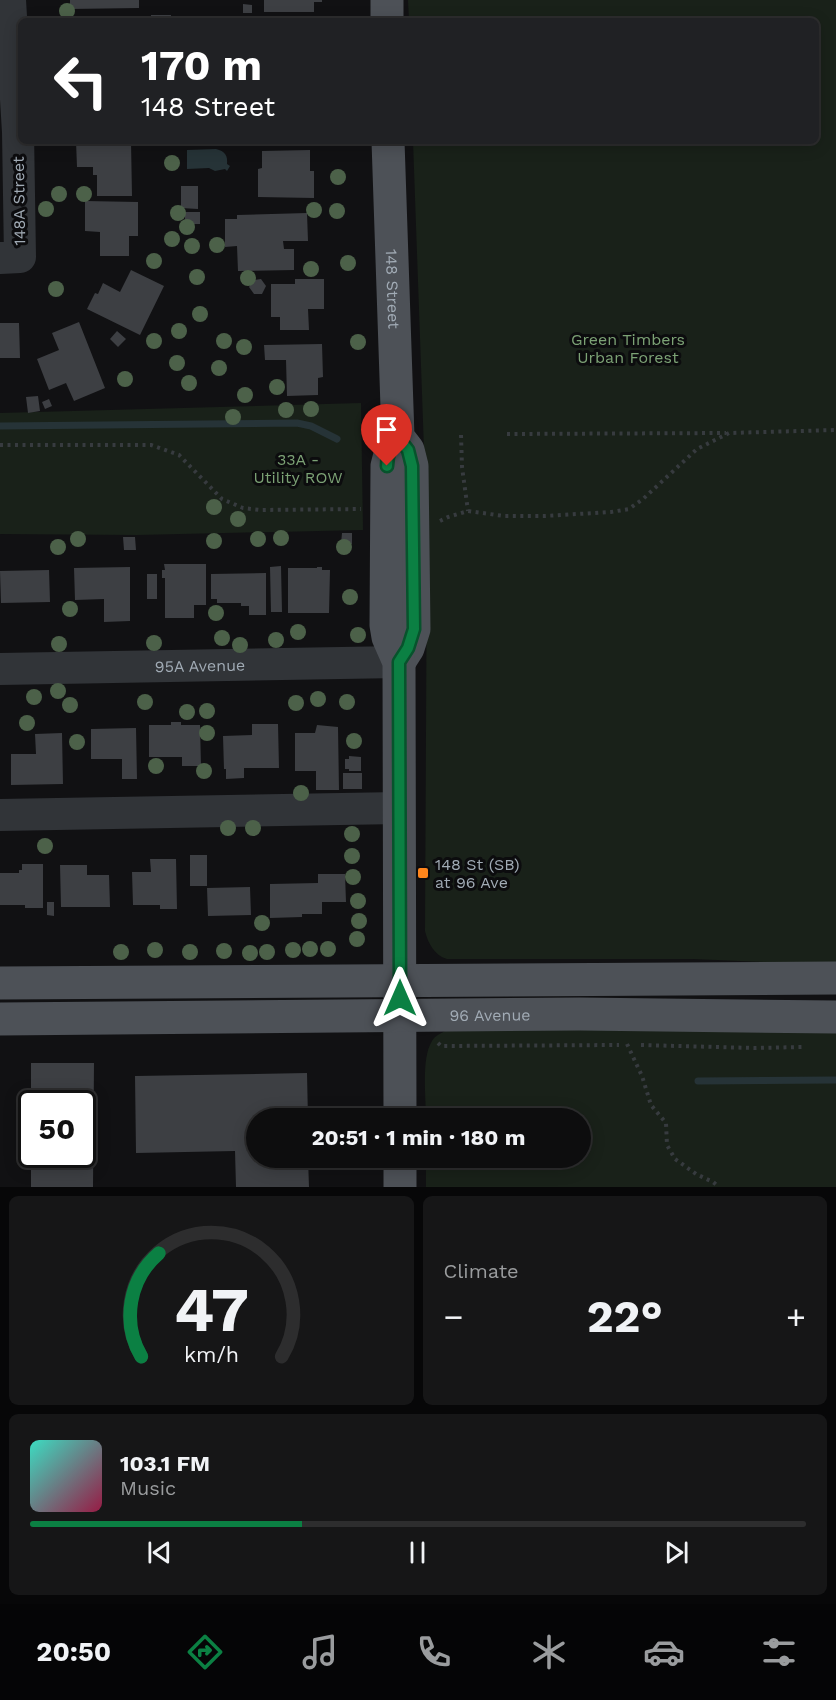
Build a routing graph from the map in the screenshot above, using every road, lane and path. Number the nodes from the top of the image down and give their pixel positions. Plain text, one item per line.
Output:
1 (10, 0) edge
2 (387, 0) edge
3 (387, 18) edge
4 (388, 144) edge
5 (10, 258) edge
6 (836, 430) edge
7 (507, 434) dead end
8 (729, 434) junction
9 (461, 435) dead end
10 (0, 445) edge
11 (371, 509) dead end
12 (468, 511) junction
13 (439, 522) dead end
14 (399, 662) junction
15 (0, 669) edge
16 (399, 808) junction
17 (0, 815) edge
18 (836, 978) edge
19 (400, 979) junction
20 (0, 983) edge
21 (400, 1016) junction
22 (836, 1017) edge
23 (0, 1019) edge
24 (431, 1036) dead end
25 (627, 1044) junction
26 (813, 1046) dead end
27 (400, 1108) edge
28 (400, 1168) edge
29 (400, 1187) edge
30 (719, 1187) edge

1 - 5 street, 148A Street
2 - 3 main road
4 - 14 main road, 148 Street
6 - 8 path
7 - 8 path
8 - 12 path
9 - 12 path
10 - 11 path
12 - 13 path
14 - 15 street, 95A Avenue
14 - 16 main road, 148 Street
16 - 17 street
16 - 19 main road, 148 Street
18 - 19 main road
19 - 20 main road
19 - 21 main road, 148 Street
21 - 22 main road, 96 Avenue
21 - 23 main road, 96 Avenue
21 - 27 main road, 148 Street
24 - 25 path
25 - 26 path
25 - 30 path
28 - 29 main road

